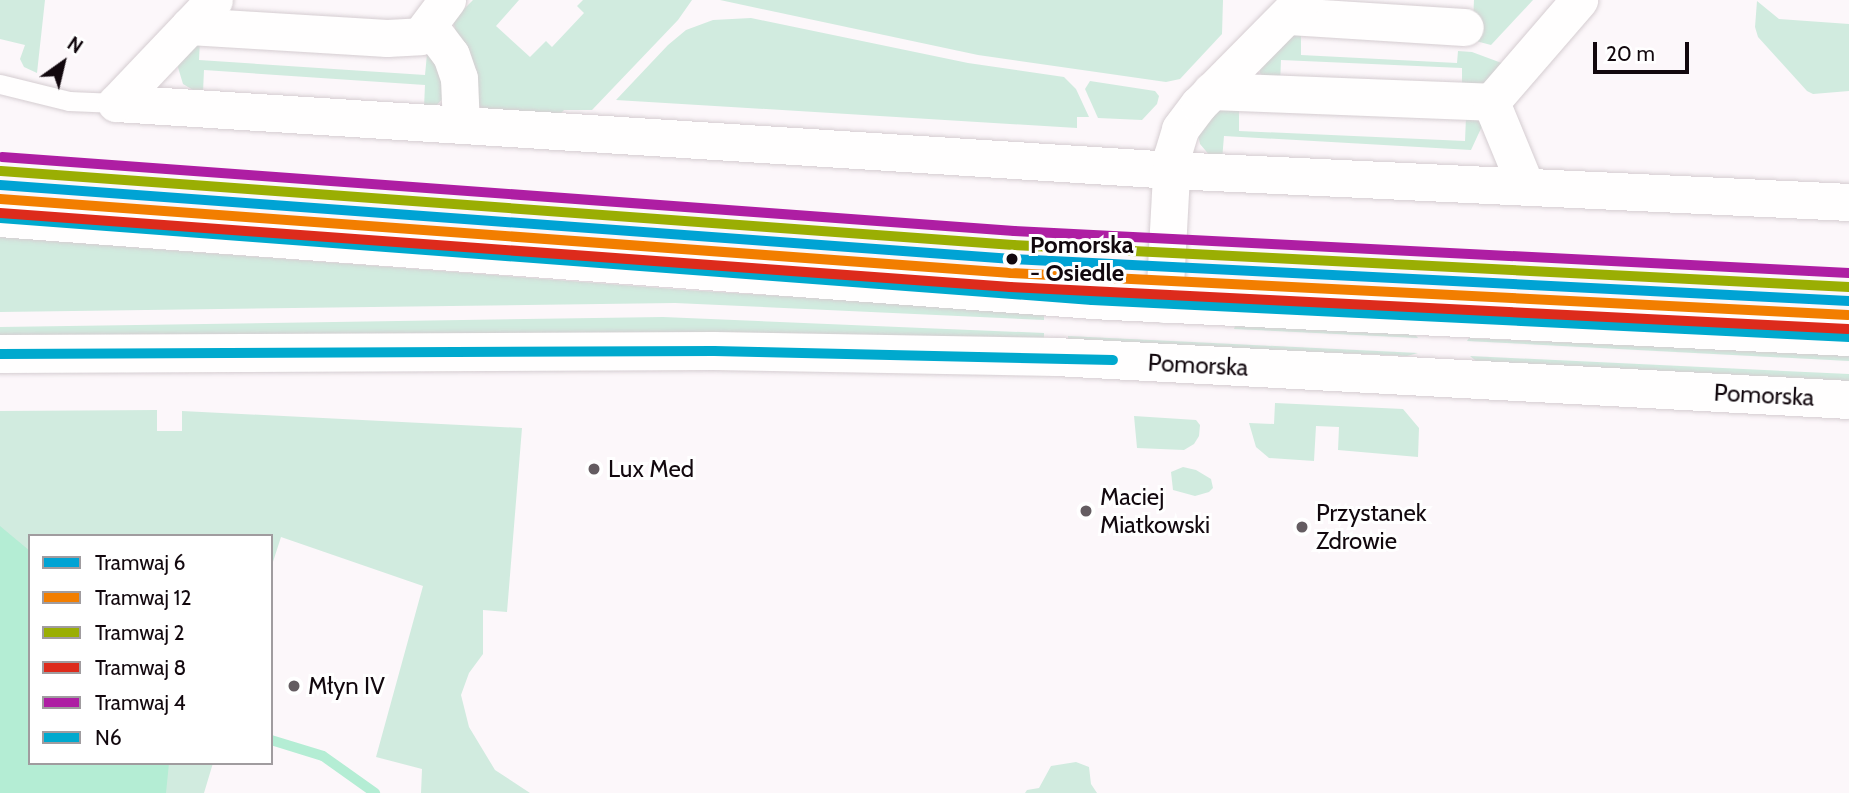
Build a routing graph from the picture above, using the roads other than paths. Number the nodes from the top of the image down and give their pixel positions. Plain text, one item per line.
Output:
1 (1579, 0) edge
2 (1295, 8) edge
3 (201, 13) edge
4 (438, 13) edge
5 (1465, 27) dead end
6 (0, 84) edge
7 (1211, 92) junction
8 (1491, 102) junction
9 (116, 103) junction
10 (461, 125) junction
11 (1171, 170) junction
12 (1526, 187) junction
13 (1849, 202) edge
14 (0, 218) edge
15 (1164, 304) junction
16 (1444, 318) junction
17 (1849, 337) edge
18 (0, 354) edge
19 (1441, 377) junction
20 (1849, 400) edge

1 - 8 street
2 - 5 street
2 - 7 street
3 - 4 street
3 - 9 street
4 - 10 street
6 - 9 lane
7 - 8 street
7 - 11 street
8 - 12 street
9 - 10 street
10 - 11 street
11 - 12 street
11 - 15 street
12 - 13 street
14 - 15 main road
15 - 16 main road
16 - 17 main road
16 - 19 main road
18 - 19 main road, Pomorska
19 - 20 main road, Pomorska

